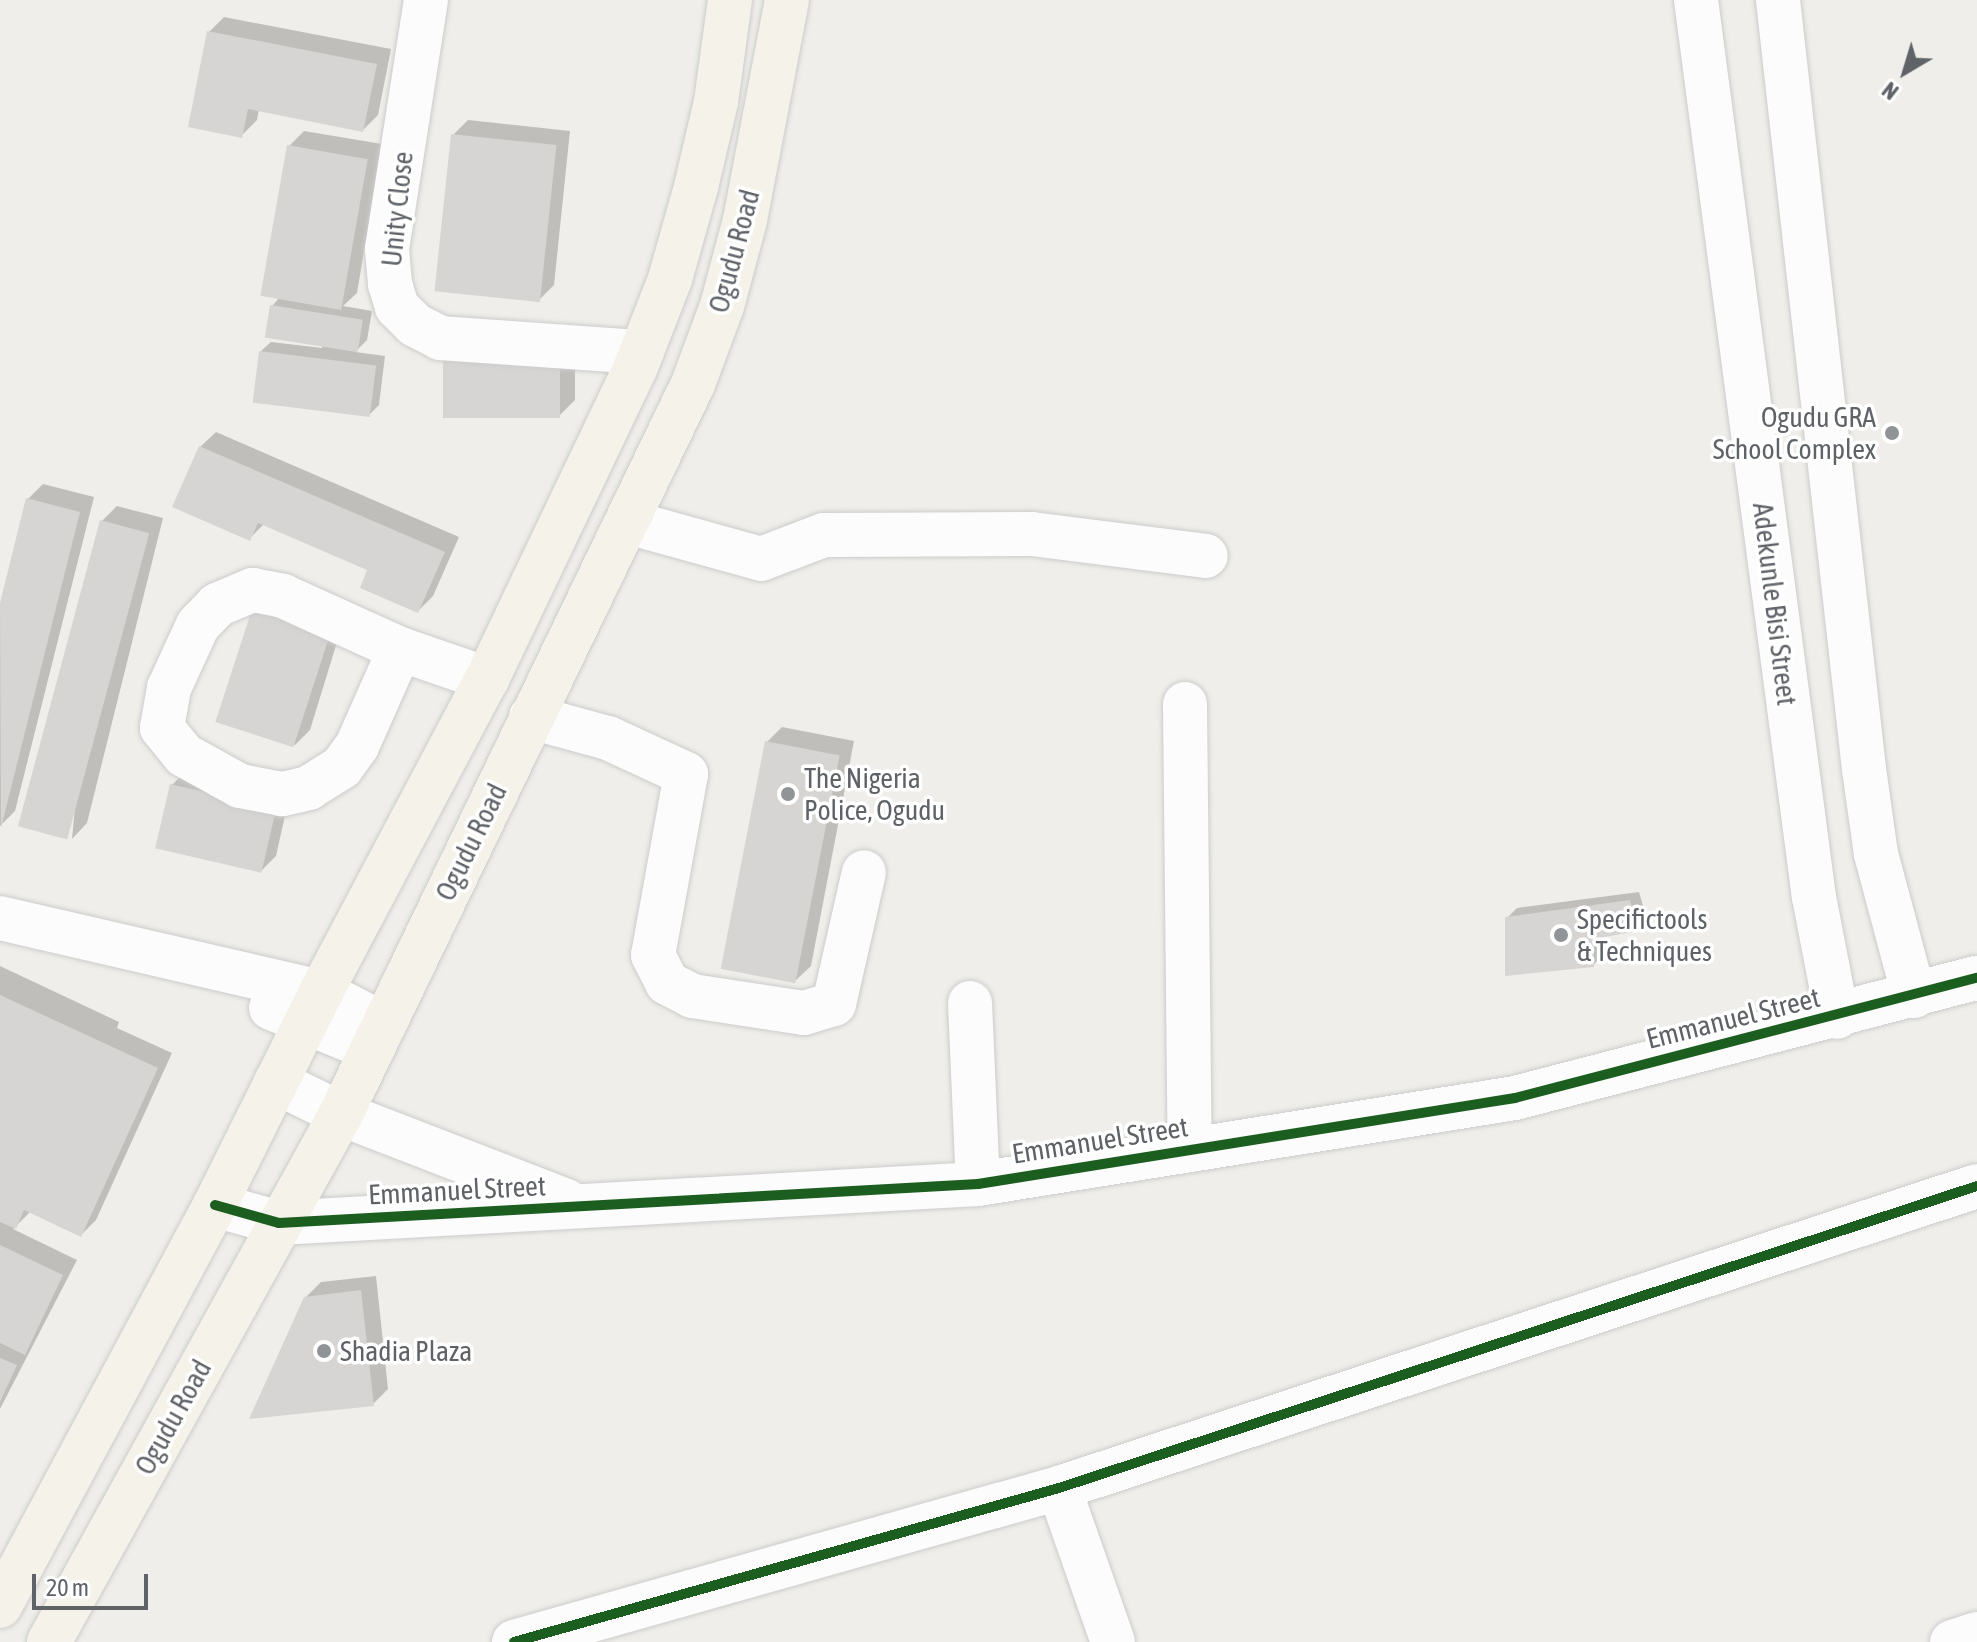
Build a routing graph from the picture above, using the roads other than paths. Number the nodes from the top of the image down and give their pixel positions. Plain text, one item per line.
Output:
1 (426, 0) edge
2 (730, 0) edge
3 (787, 0) edge
4 (1696, 0) edge
5 (1778, 0) edge
6 (642, 352) junction
7 (628, 522) junction
8 (1206, 556) dead end
9 (400, 649) junction
10 (487, 679) junction
11 (1185, 704) dead end
12 (531, 717) junction
13 (864, 872) dead end
14 (0, 918) edge
15 (0, 946) edge
16 (1977, 978) edge
17 (1914, 996) junction
18 (970, 1003) dead end
19 (314, 1007) junction
20 (1837, 1017) junction
21 (377, 1037) junction
22 (276, 1082) junction
23 (341, 1114) junction
24 (1190, 1149) junction
25 (978, 1184) junction
26 (1977, 1186) edge
27 (215, 1205) junction
28 (580, 1206) junction
29 (279, 1223) junction
30 (1059, 1488) junction
31 (0, 1606) edge
32 (1977, 1634) edge
33 (49, 1642) edge
34 (514, 1642) edge
35 (1113, 1642) edge
36 (1952, 1642) edge

1 - 6 street, Unity Close
2 - 6 main road, Ogudu Road
3 - 7 main road, Ogudu Road
4 - 20 street, Adekunle Bisi Street
5 - 17 street
6 - 10 main road, Ogudu Road
7 - 8 street
7 - 12 main road, Ogudu Road
9 - 9 street
9 - 10 street
10 - 19 main road, Ogudu Road
11 - 24 street
12 - 13 street
12 - 21 main road, Ogudu Road
14 - 19 street
15 - 19 street
16 - 17 street, Emmanuel Street
17 - 20 street, Emmanuel Street
18 - 25 street
19 - 21 street
19 - 22 main road, Ogudu Road
20 - 24 street, Emmanuel Street
21 - 23 main road, Ogudu Road
22 - 23 street
22 - 27 main road, Ogudu Road
23 - 28 street
23 - 29 main road, Ogudu Road
24 - 25 street, Emmanuel Street
25 - 28 street, Emmanuel Street
26 - 30 street
27 - 29 street, Emmanuel Street
27 - 31 main road, Ogudu Road
28 - 29 street, Emmanuel Street
29 - 33 main road, Ogudu Road
30 - 34 street
30 - 35 street
32 - 36 street

